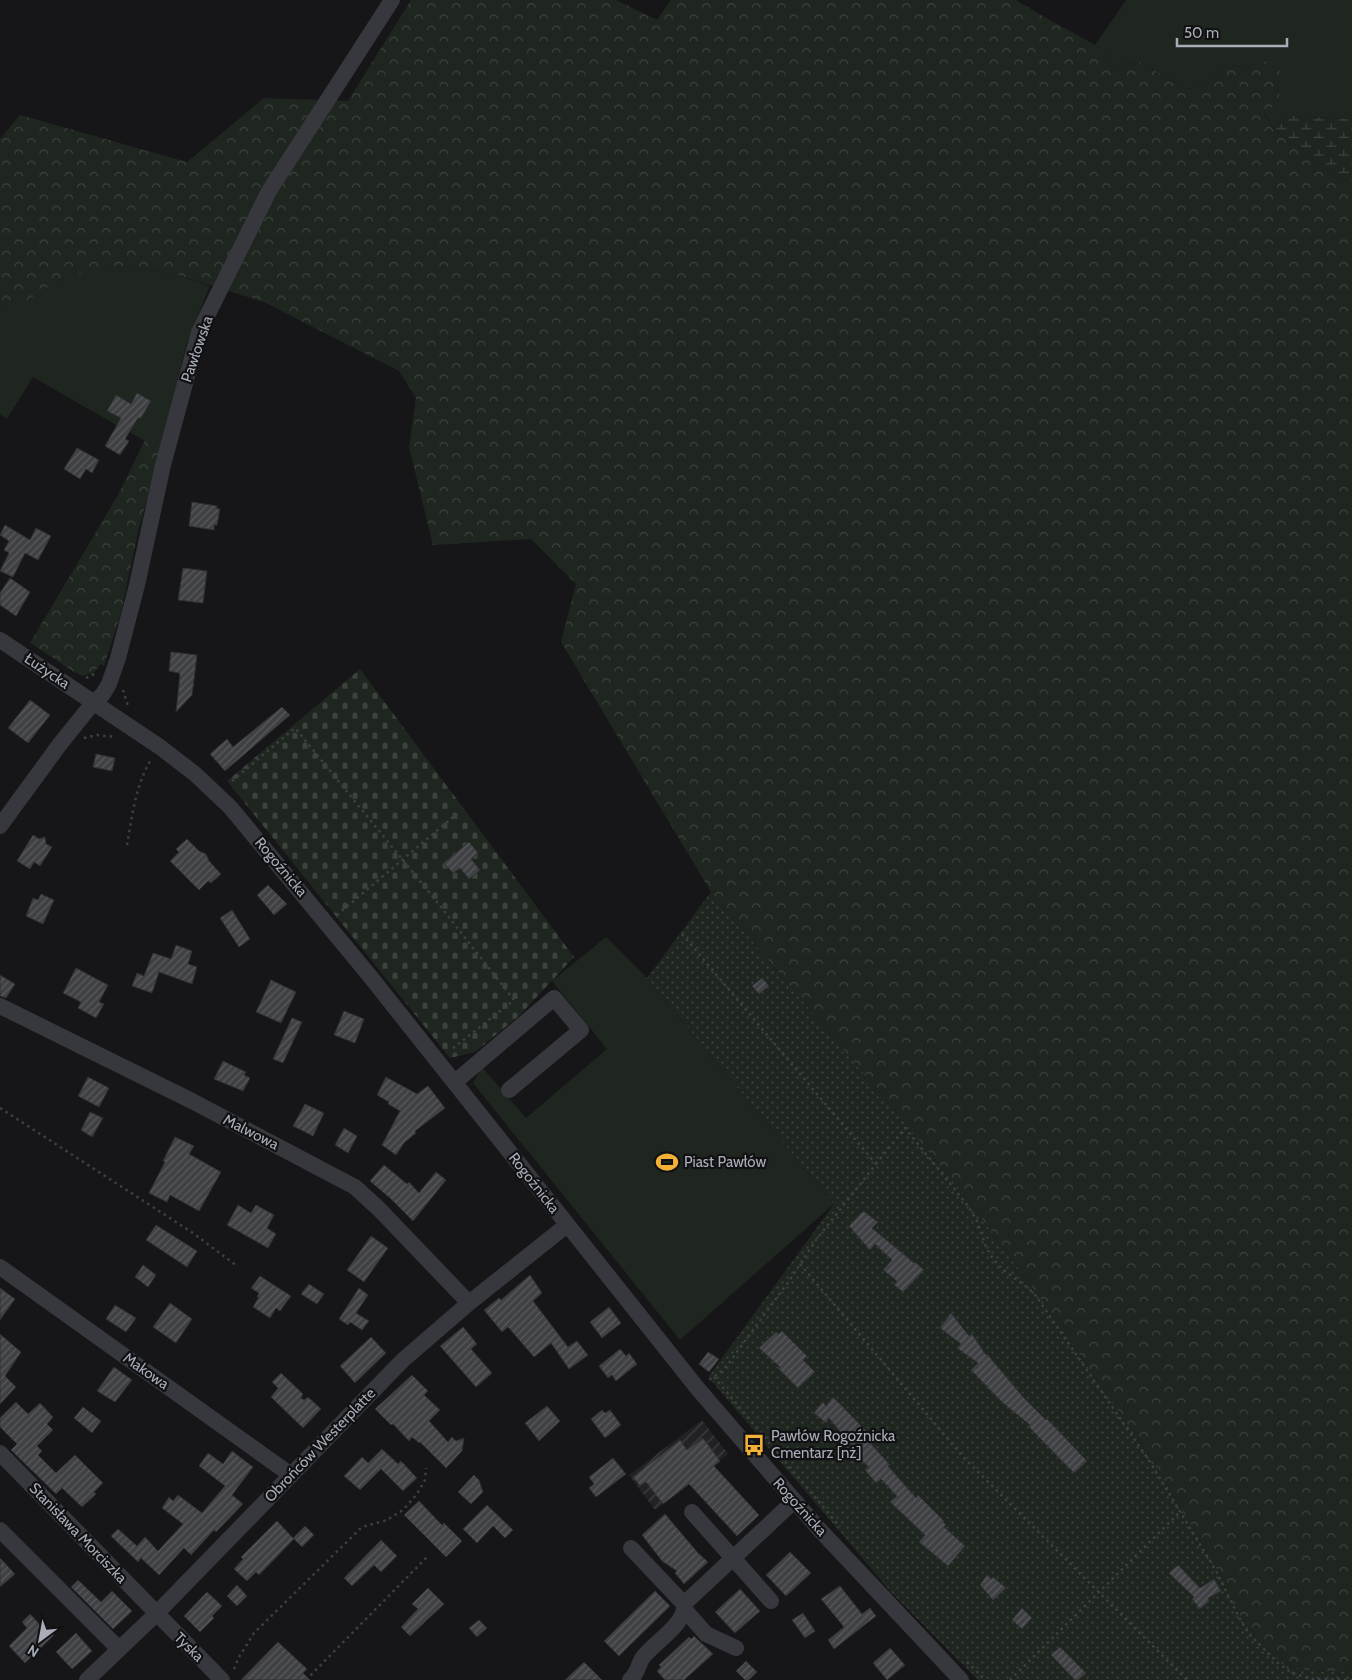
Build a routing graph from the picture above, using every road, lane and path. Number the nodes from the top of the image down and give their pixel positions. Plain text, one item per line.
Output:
1 (392, 0) edge
2 (0, 640) edge
3 (94, 703) junction
4 (121, 737) dead end
5 (81, 740) dead end
6 (157, 755) junction
7 (232, 781) dead end
8 (453, 817) dead end
9 (0, 826) edge
10 (127, 845) dead end
11 (402, 860) junction
12 (334, 917) dead end
13 (682, 934) dead end
14 (0, 1006) edge
15 (452, 1049) dead end
16 (455, 1082) junction
17 (509, 1090) dead end
18 (0, 1108) edge
19 (876, 1164) junction
20 (567, 1225) junction
21 (800, 1264) junction
22 (236, 1266) dead end
23 (0, 1267) edge
24 (469, 1303) junction
25 (714, 1377) junction
26 (698, 1389) junction
27 (0, 1453) edge
28 (426, 1468) dead end
29 (291, 1475) junction
30 (794, 1501) junction
31 (692, 1512) dead end
32 (1180, 1512) junction
33 (0, 1530) edge
34 (842, 1530) dead end
35 (631, 1548) dead end
36 (427, 1557) dead end
37 (733, 1558) junction
38 (1098, 1591) junction
39 (771, 1601) dead end
40 (685, 1607) junction
41 (156, 1614) junction
42 (736, 1648) dead end
43 (118, 1649) junction
44 (964, 1659) dead end
45 (227, 1675) edge
46 (86, 1680) edge
47 (306, 1680) edge
48 (630, 1680) edge
49 (961, 1680) edge
50 (985, 1680) edge
51 (1010, 1680) edge
52 (1187, 1680) edge
53 (1352, 1680) edge

1 - 3 street, Pawłowska
2 - 3 street, Łużycka
3 - 6 street, Rogoźnicka
3 - 9 street, Pawłowska
4 - 5 path
6 - 10 path
6 - 16 street, Rogoźnicka
7 - 11 path
8 - 11 path
11 - 12 path
11 - 15 path
13 - 19 path
14 - 24 street, Malwowa
16 - 17 street
16 - 20 street, Rogoźnicka
18 - 22 path
19 - 21 path
19 - 32 path
20 - 24 street, Obrońców Westerplatte
20 - 26 street, Rogoźnicka
21 - 25 path
21 - 38 path
23 - 29 street, Makowa
24 - 29 street, Obrońców Westerplatte
25 - 26 path
25 - 34 path
26 - 30 street, Rogoźnicka
27 - 41 street, Stanisława Morciszka
28 - 45 path
29 - 41 street, Obrońców Westerplatte
30 - 37 street
30 - 49 street, Rogoźnicka
31 - 37 street
32 - 38 path
32 - 53 path
33 - 43 street
35 - 40 street
36 - 47 path
37 - 39 street
37 - 40 street
38 - 51 path
38 - 52 path
40 - 42 street
40 - 48 street
41 - 43 street, Obrońców Westerplatte
41 - 45 street, Tyska
43 - 46 street, Obrońców Westerplatte
44 - 50 path

